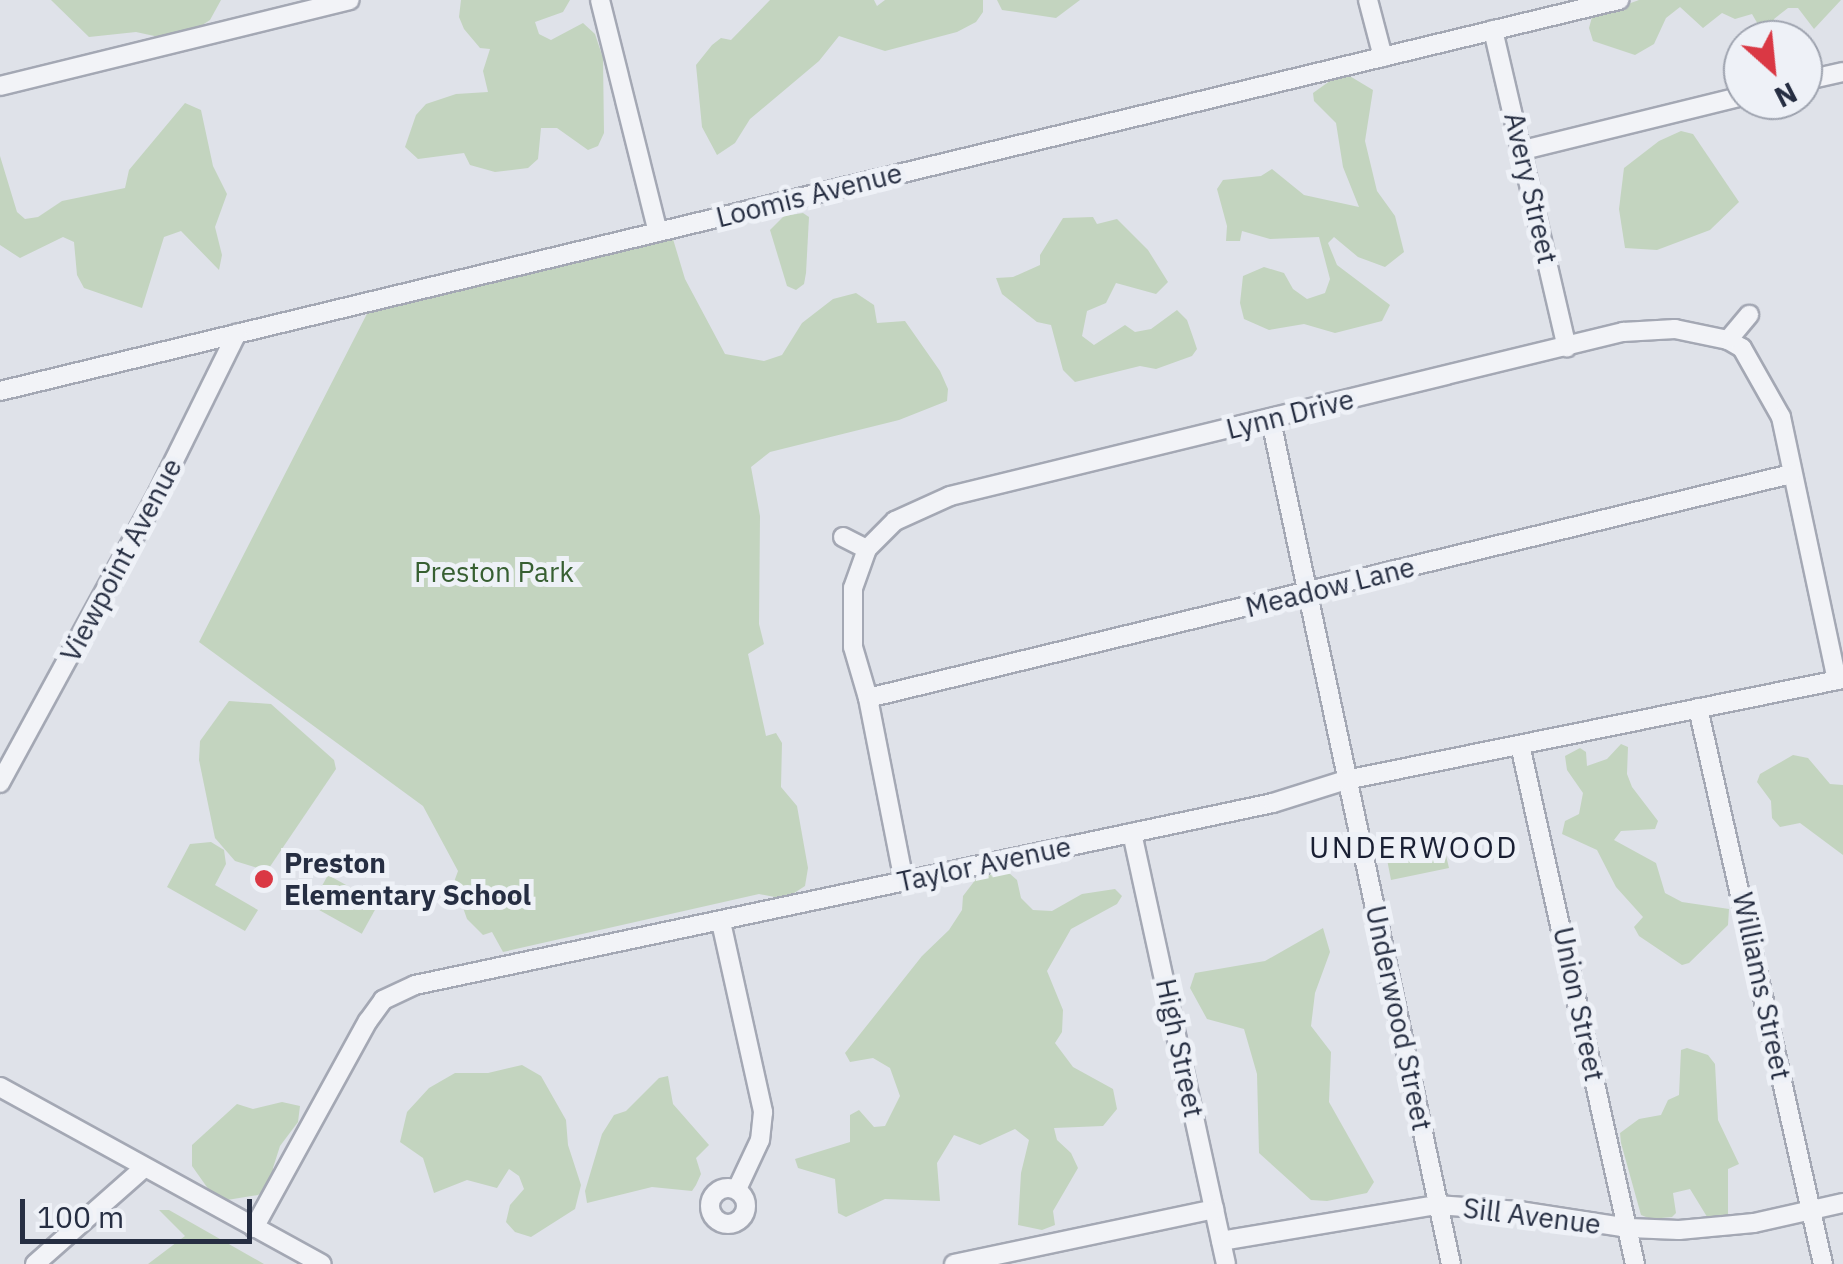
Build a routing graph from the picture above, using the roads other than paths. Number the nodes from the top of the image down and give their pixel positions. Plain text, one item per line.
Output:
1 (350, 0) edge
2 (600, 0) edge
3 (1368, 0) edge
4 (1619, 0) edge
5 (1493, 30) junction
6 (1383, 57) junction
7 (0, 86) edge
8 (1723, 101) edge
9 (1524, 150) junction
10 (658, 232) junction
11 (1750, 315) dead end
12 (237, 333) junction
13 (1728, 340) junction
14 (1567, 347) junction
15 (0, 390) edge
16 (1271, 421) junction
17 (1792, 474) junction
18 (844, 537) dead end
19 (867, 549) junction
20 (1310, 591) junction
21 (1840, 680) edge
22 (868, 698) junction
23 (1698, 708) junction
24 (1520, 745) junction
25 (1346, 780) junction
26 (0, 783) edge
27 (1132, 832) junction
28 (904, 881) junction
29 (721, 922) junction
30 (0, 1088) edge
31 (144, 1168) junction
32 (737, 1190) dead end
33 (1843, 1203) edge
34 (1437, 1205) junction
35 (1214, 1209) junction
36 (1812, 1210) junction
37 (254, 1228) junction
38 (1628, 1228) junction
39 (1221, 1240) junction
40 (35, 1264) edge
41 (322, 1264) edge
42 (954, 1264) edge
43 (1226, 1264) edge
44 (1451, 1264) edge
45 (1635, 1264) edge
46 (1823, 1264) edge

1 - 7 street
2 - 10 street
3 - 6 street
4 - 5 street, Loomis Avenue
5 - 6 street, Loomis Avenue
5 - 9 street, Avery Street
6 - 10 street, Loomis Avenue
8 - 9 street
9 - 14 street, Avery Street
10 - 12 street, Loomis Avenue
11 - 13 street
12 - 15 street, Loomis Avenue
12 - 26 street, Viewpoint Avenue
13 - 14 street, Lynn Drive
13 - 17 street
14 - 16 street, Lynn Drive
16 - 19 street, Lynn Drive
16 - 20 street, Underwood Street
17 - 20 street, Meadow Lane
17 - 21 street
18 - 19 street
19 - 22 street
20 - 22 street, Meadow Lane
20 - 25 street, Underwood Street
21 - 23 street, Taylor Avenue
22 - 28 street
23 - 24 street, Taylor Avenue
23 - 36 street, Williams Street
24 - 25 street, Taylor Avenue
24 - 38 street, Union Street
25 - 27 street, Taylor Avenue
25 - 34 street, Underwood Street
27 - 28 street, Taylor Avenue
27 - 35 street, High Street
28 - 29 street, Taylor Avenue
29 - 32 street
29 - 37 street, Taylor Avenue
30 - 31 street
31 - 37 street
31 - 40 street
33 - 36 street, Sill Avenue
34 - 38 street, Sill Avenue
34 - 39 street, Sill Avenue
34 - 44 street, Underwood Street
35 - 39 street, High Street
35 - 42 street
36 - 38 street, Sill Avenue
36 - 46 street, Williams Street
37 - 41 street
38 - 45 street, Union Street
39 - 43 street, High Street

